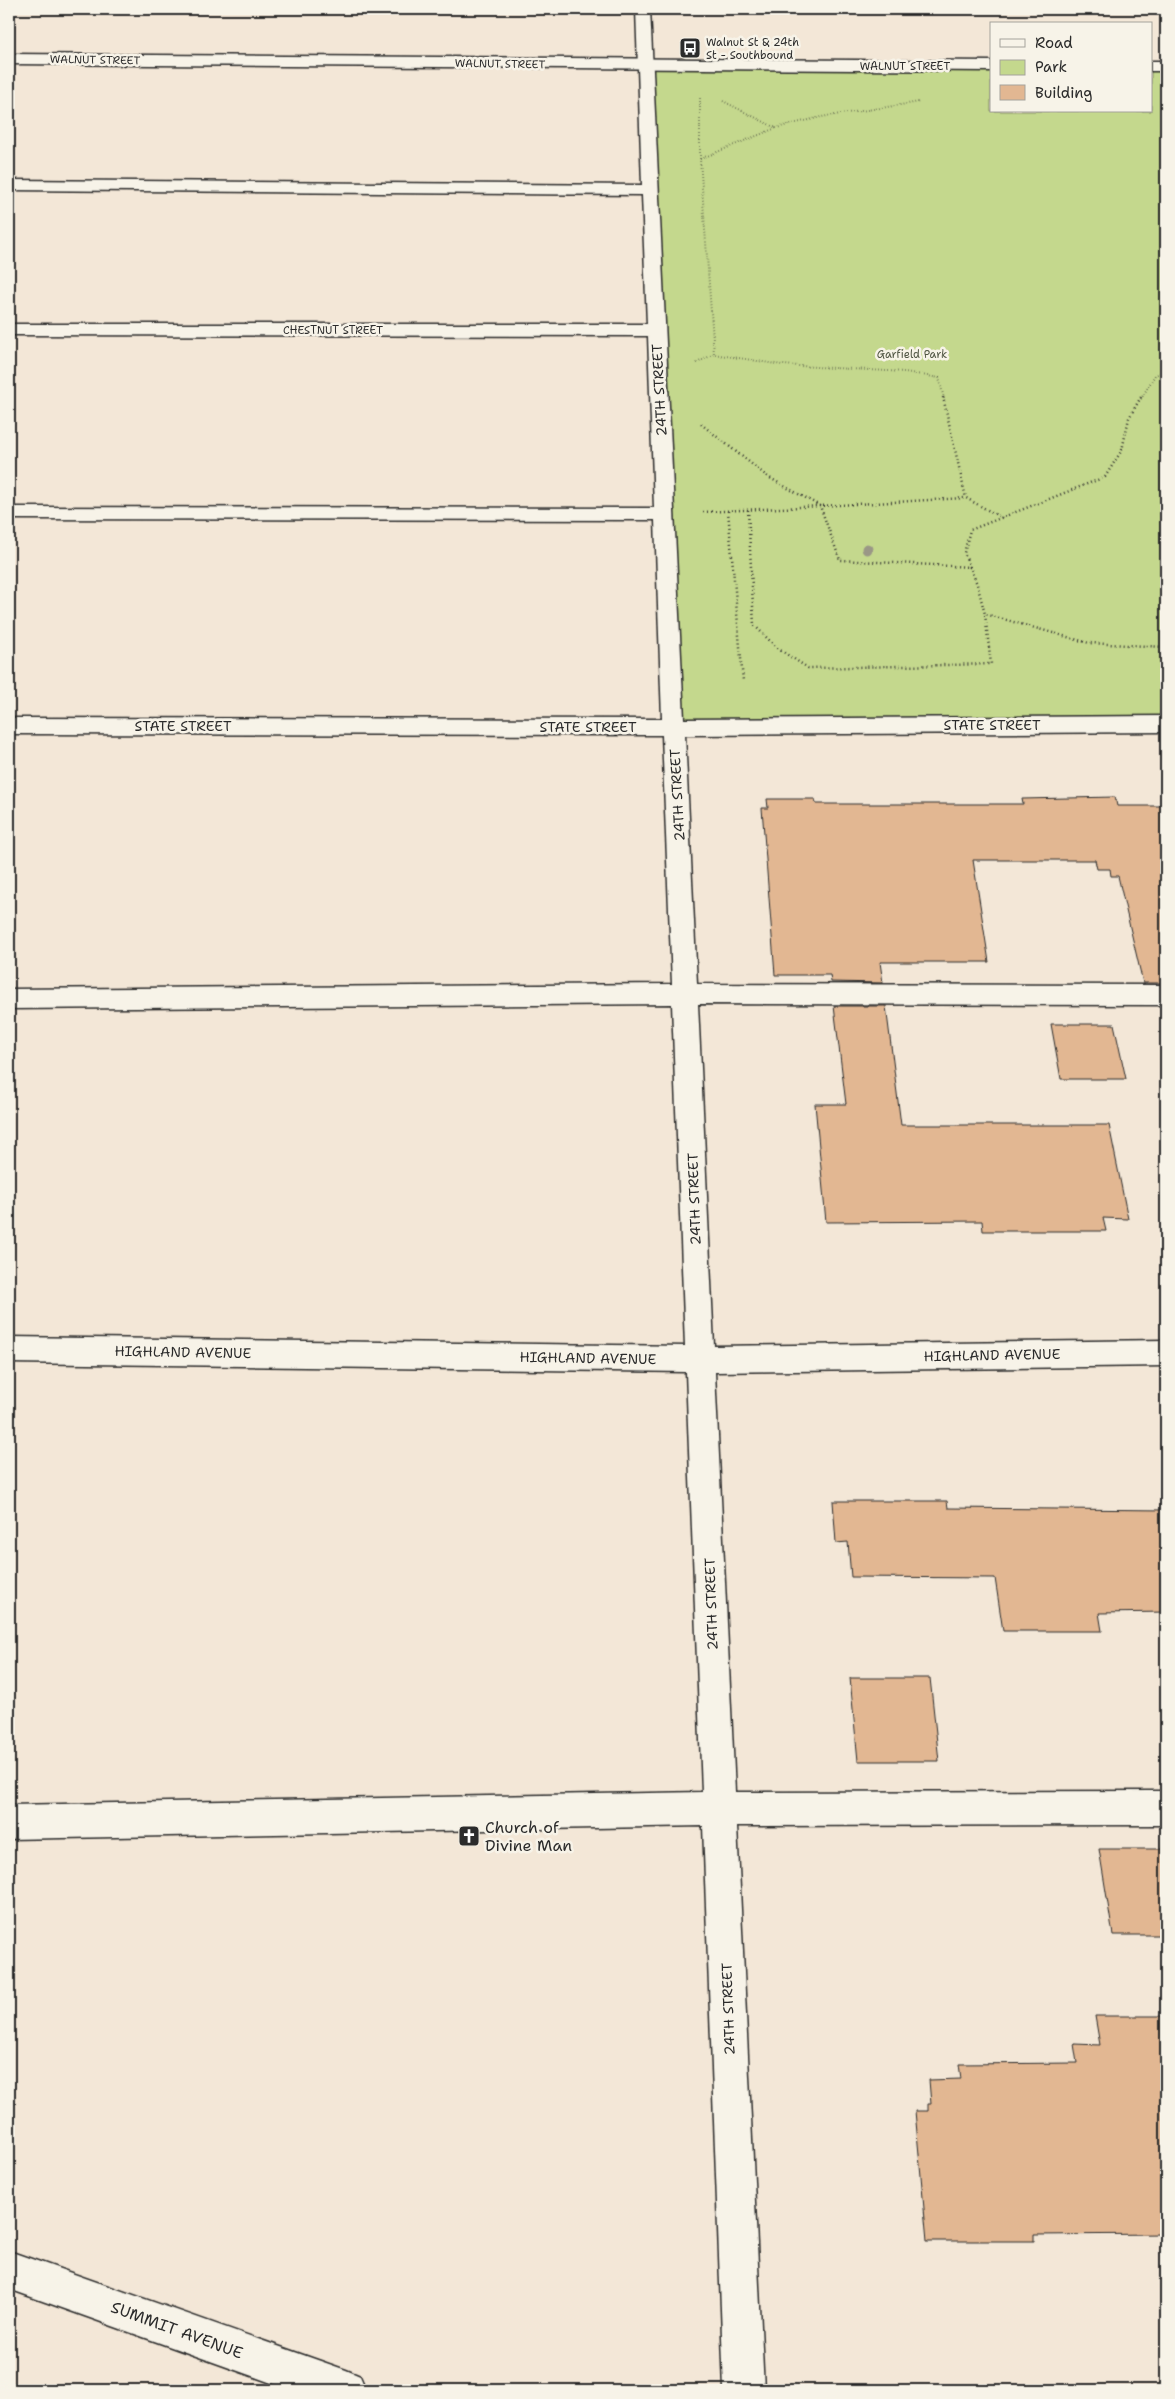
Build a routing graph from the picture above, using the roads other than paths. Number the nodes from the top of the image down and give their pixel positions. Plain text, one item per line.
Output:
1 (643, 9) edge
2 (9, 59) edge
3 (646, 65) junction
4 (990, 66) edge
5 (1152, 66) edge
6 (1166, 66) edge
7 (9, 186) edge
8 (651, 190) junction
9 (9, 330) edge
10 (657, 330) junction
11 (9, 513) edge
12 (665, 514) junction
13 (1166, 724) edge
14 (9, 726) edge
15 (674, 727) junction
16 (685, 994) junction
17 (1166, 995) edge
18 (9, 999) edge
19 (9, 1350) edge
20 (1166, 1353) edge
21 (701, 1359) junction
22 (1166, 1808) edge
23 (720, 1809) junction
24 (9, 1822) edge
25 (9, 2270) edge
26 (346, 2390) edge
27 (744, 2390) edge

1 - 3 street, 24TH STREET
2 - 3 street, WALNUT STREET
3 - 4 street, WALNUT STREET
3 - 8 street, 24TH STREET
5 - 6 street
7 - 8 street
8 - 10 street, 24TH STREET
9 - 10 street, CHESTNUT STREET
10 - 12 street, 24TH STREET
11 - 12 street
12 - 15 street, 24TH STREET
13 - 15 street, STATE STREET
14 - 15 street, STATE STREET
15 - 16 street, 24TH STREET
16 - 17 street
16 - 18 street
16 - 21 street, 24TH STREET
19 - 21 street, HIGHLAND AVENUE
20 - 21 street, HIGHLAND AVENUE
21 - 23 street, 24TH STREET
22 - 23 street
23 - 24 street
23 - 27 street, 24TH STREET
25 - 26 street, SUMMIT AVENUE

